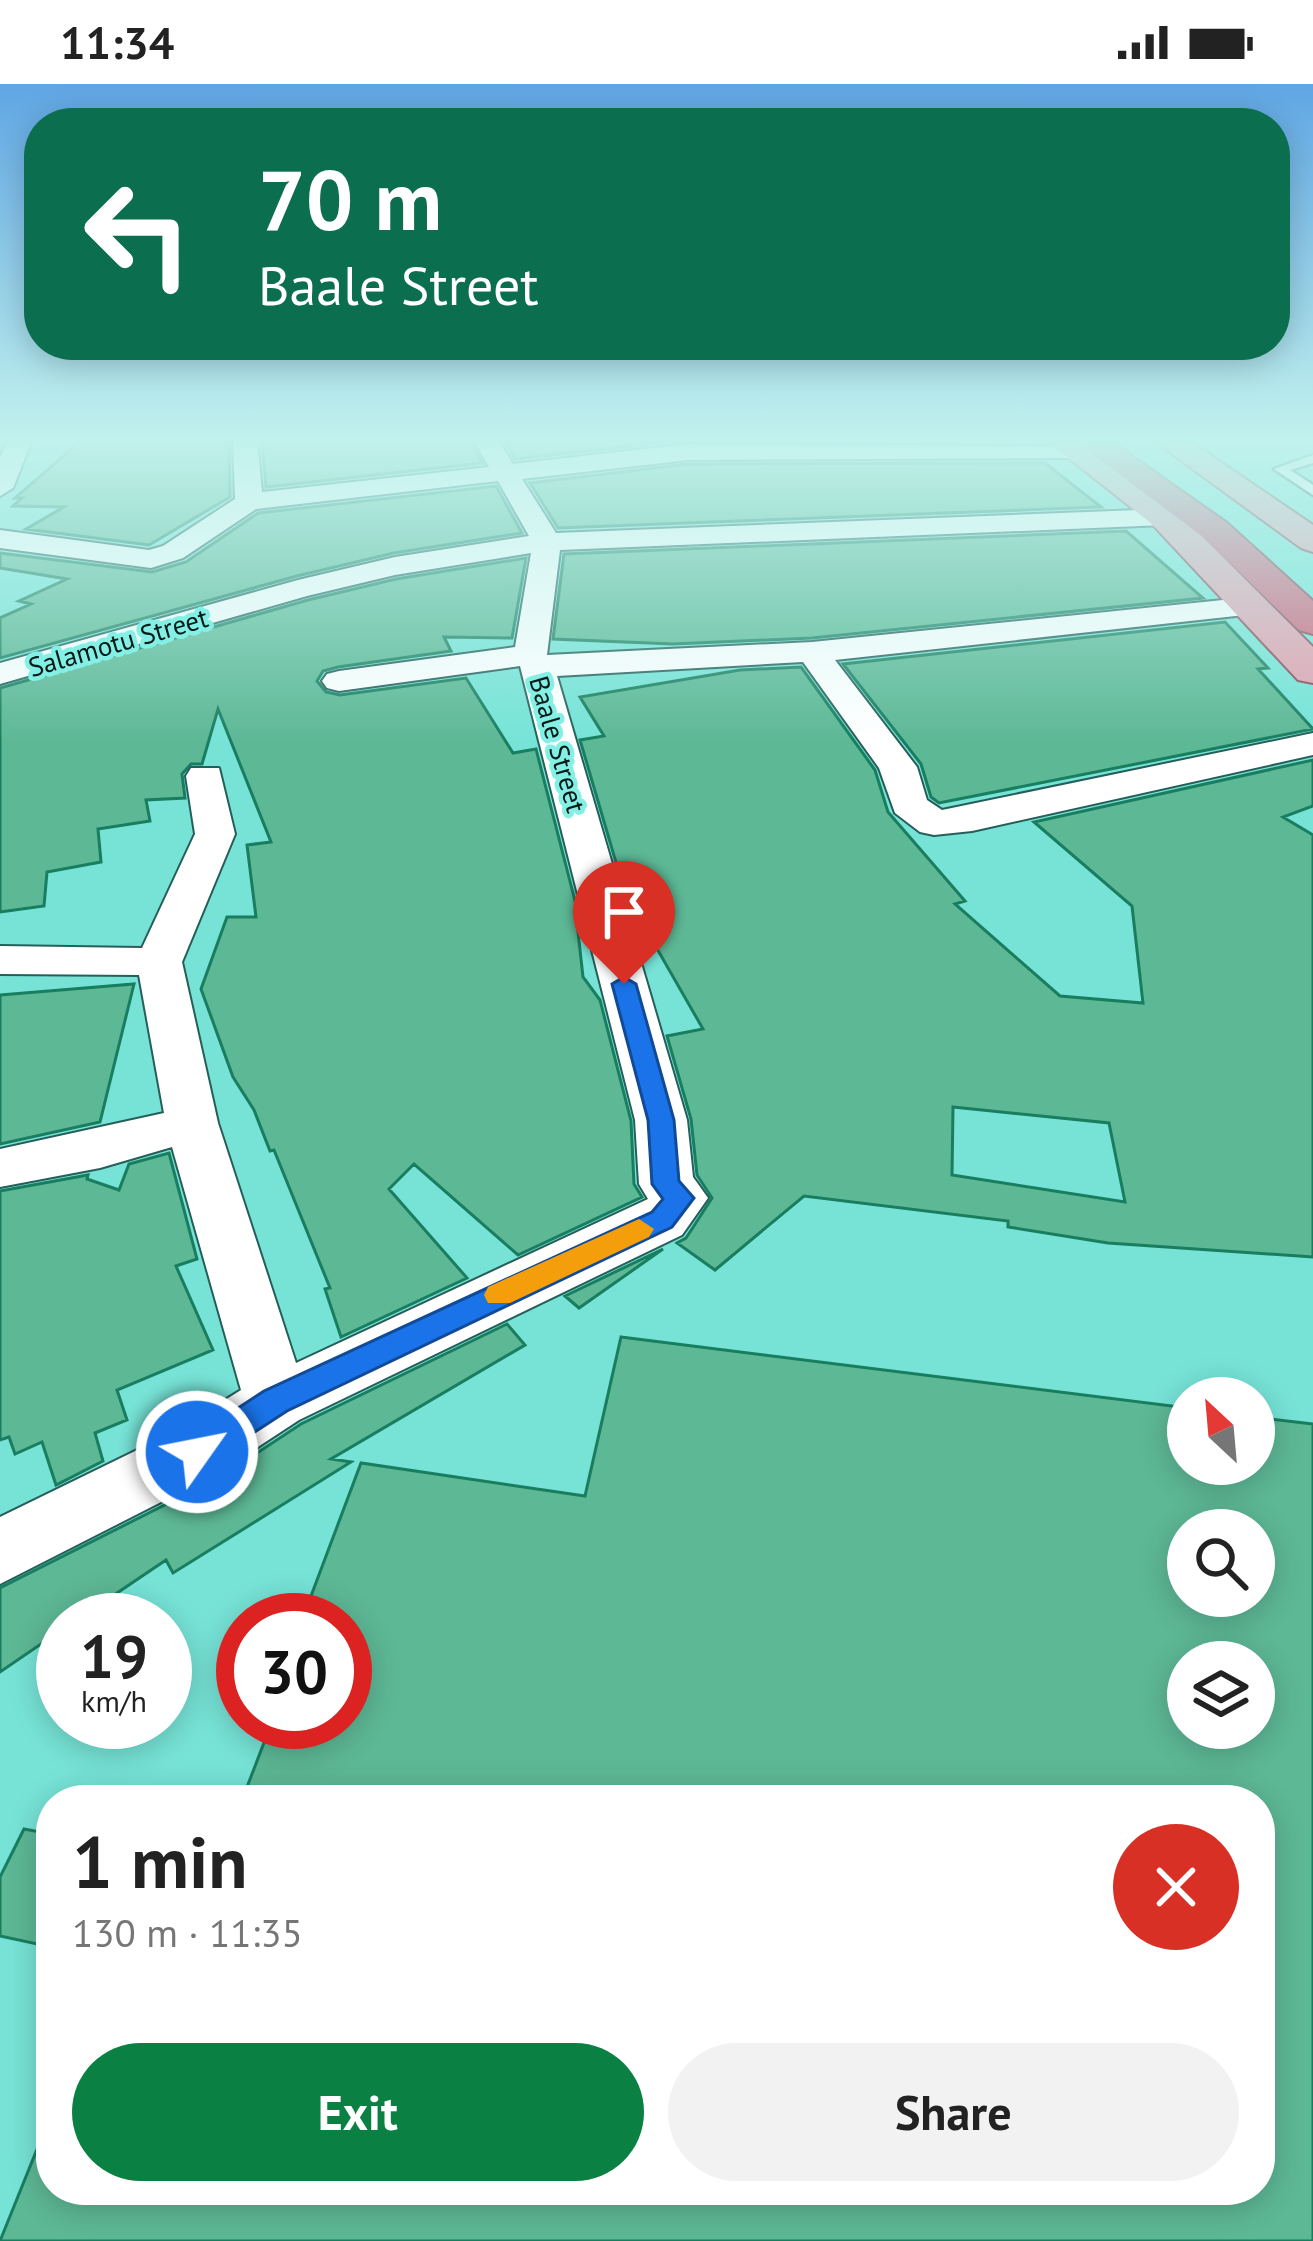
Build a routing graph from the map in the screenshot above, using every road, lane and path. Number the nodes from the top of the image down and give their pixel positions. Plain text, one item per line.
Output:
1 (13, 541) edge
2 (190, 541) edge
3 (582, 541) edge
4 (1187, 541) edge
5 (1226, 541) edge
6 (1276, 541) edge
7 (548, 542) junction
8 (1313, 571) edge
9 (1252, 606) junction
10 (1313, 622) edge
11 (812, 652) junction
12 (534, 661) junction
13 (1313, 671) edge
14 (0, 674) edge
15 (339, 681) dead end
16 (1313, 744) edge
17 (205, 776) dead end
18 (0, 959) edge
19 (159, 962) junction
20 (192, 1124) junction
21 (0, 1168) edge
22 (276, 1401) junction
23 (0, 1552) edge

1 - 2 street
3 - 7 street, Salamotu Street
4 - 9 main road
5 - 10 highway
6 - 8 highway
7 - 12 street, Baale Street
7 - 14 street, Salamotu Street
9 - 11 street
9 - 13 main road
11 - 12 street
11 - 16 street
12 - 15 street
12 - 22 street, Baale Street
17 - 19 street
18 - 19 street
19 - 20 street
20 - 21 street
20 - 22 street
22 - 23 street

